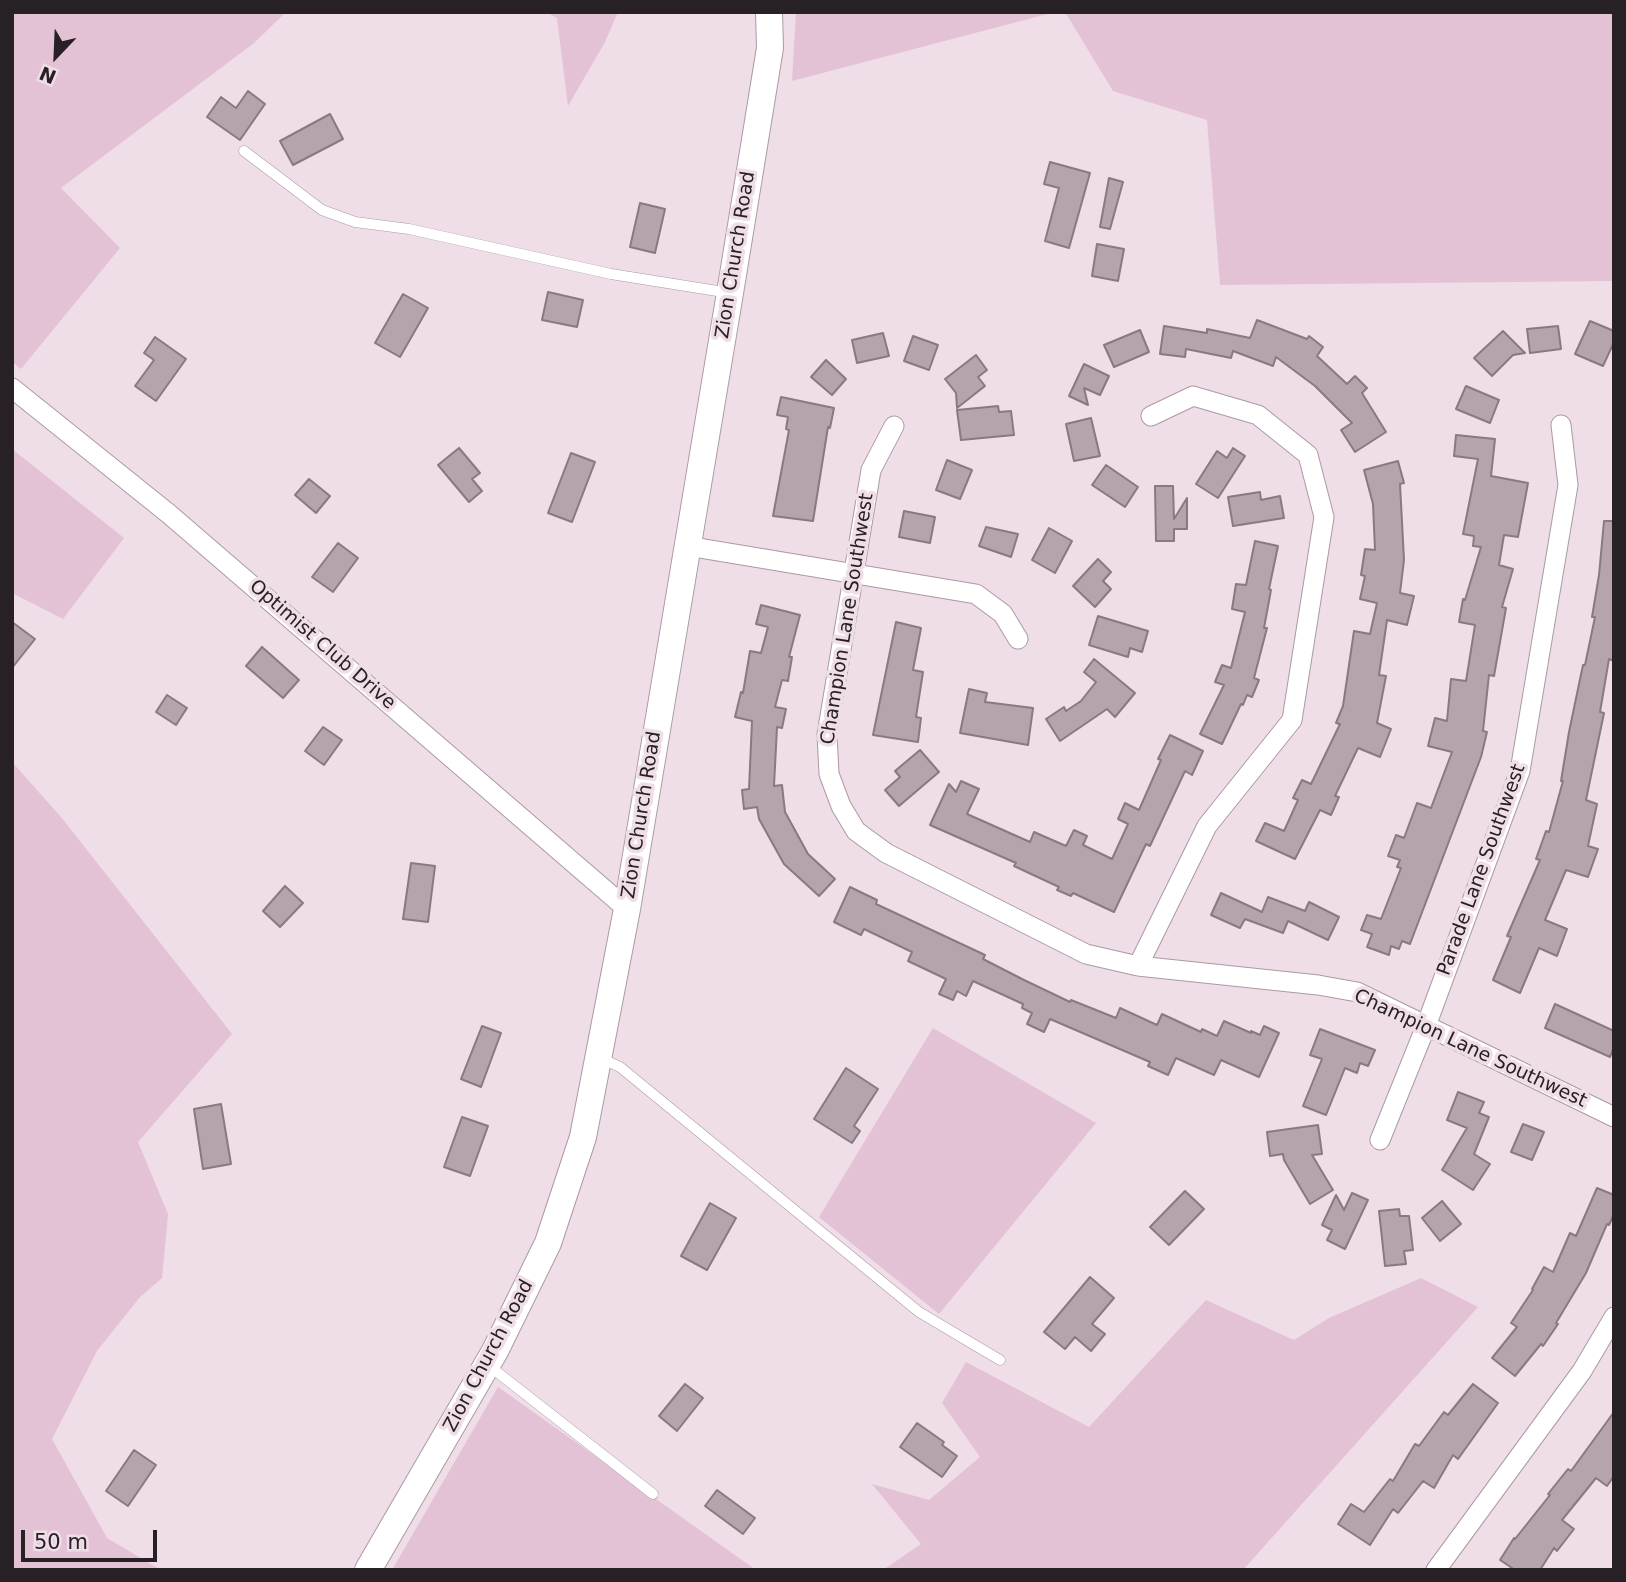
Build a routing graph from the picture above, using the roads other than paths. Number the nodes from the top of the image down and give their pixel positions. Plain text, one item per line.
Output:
1 (769, 12) edge
2 (244, 151) dead end
3 (730, 293) junction
4 (12, 388) edge
5 (1151, 416) dead end
6 (1561, 425) dead end
7 (894, 426) dead end
8 (687, 546) junction
9 (854, 574) junction
10 (1018, 639) dead end
11 (627, 909) junction
12 (1138, 967) junction
13 (1426, 1026) junction
14 (600, 1058) junction
15 (1614, 1116) edge
16 (1380, 1140) dead end
17 (1614, 1317) edge
18 (1000, 1360) dead end
19 (488, 1365) junction
20 (653, 1494) dead end
21 (368, 1570) edge
22 (1436, 1570) edge

1 - 3 street, Zion Church Road
2 - 3 lane
3 - 8 street, Zion Church Road
4 - 11 street, Optimist Club Drive
5 - 12 street
6 - 13 street, Parade Lane Southwest
7 - 9 street, Champion Lane Southwest
8 - 9 street
8 - 11 street, Zion Church Road
9 - 10 street
9 - 12 street, Champion Lane Southwest
11 - 14 street, Zion Church Road
12 - 13 street, Champion Lane Southwest
13 - 15 street, Champion Lane Southwest
13 - 16 street, Parade Lane Southwest
14 - 18 lane
14 - 19 street, Zion Church Road
17 - 22 street
19 - 20 lane
19 - 21 street, Zion Church Road

